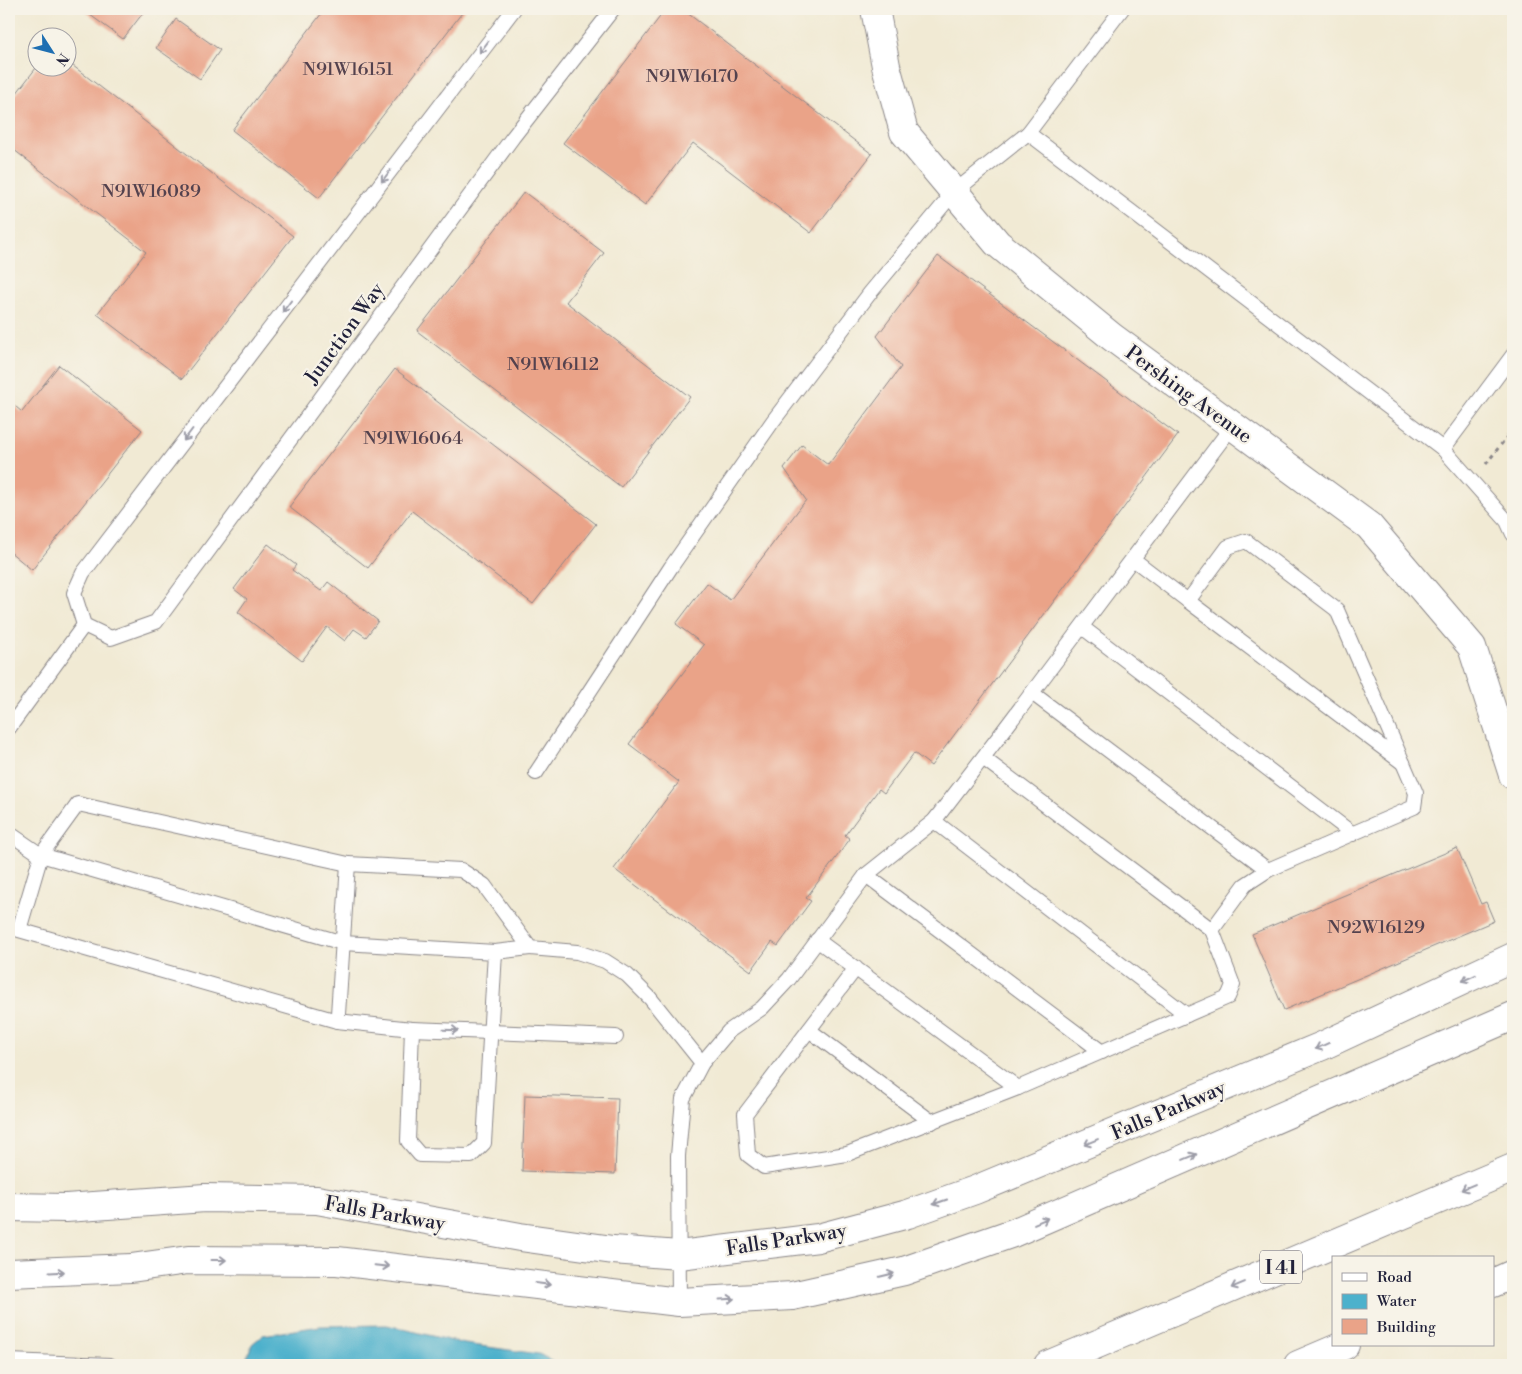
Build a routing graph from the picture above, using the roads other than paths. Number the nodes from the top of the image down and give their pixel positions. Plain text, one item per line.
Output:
1 (514, 9) edge
2 (613, 9) edge
3 (875, 9) edge
4 (1122, 9) edge
5 (1028, 133) junction
6 (954, 192) junction
7 (1513, 354) edge
8 (1233, 425) junction
9 (1443, 450) junction
10 (1513, 534) edge
11 (1133, 559) junction
12 (1188, 601) junction
13 (84, 625) junction
14 (1082, 627) junction
15 (1032, 693) junction
16 (9, 728) edge
17 (983, 758) junction
18 (1404, 765) junction
19 (536, 773) dead end
20 (1513, 774) edge
21 (934, 821) junction
22 (9, 833) edge
23 (1353, 834) junction
24 (41, 855) junction
25 (348, 864) junction
26 (1268, 870) junction
27 (866, 875) junction
28 (1212, 930) junction
29 (817, 940) junction
30 (343, 943) junction
31 (530, 948) junction
32 (495, 952) junction
33 (1513, 957) edge
34 (856, 968) junction
35 (1187, 1015) junction
36 (1513, 1016) edge
37 (337, 1021) junction
38 (412, 1029) junction
39 (809, 1030) junction
40 (490, 1031) junction
41 (616, 1037) dead end
42 (1102, 1052) junction
43 (702, 1063) junction
44 (1018, 1088) junction
45 (932, 1122) junction
46 (1513, 1168) edge
47 (9, 1207) edge
48 (679, 1255) junction
49 (9, 1273) edge
50 (1513, 1274) edge
51 (1494, 1283) edge
52 (679, 1302) junction
53 (1344, 1346) edge
54 (9, 1361) edge
55 (110, 1365) edge
56 (1048, 1365) edge
57 (1298, 1365) edge

1 -> 13 lane
2 - 13 lane, Junction Way
3 - 6 main road, Pershing Avenue
4 - 5 lane
5 - 6 lane
5 - 9 lane
6 - 8 main road, Pershing Avenue
6 - 19 lane
7 - 9 lane
8 - 11 lane
8 - 20 main road, Pershing Avenue
9 - 10 lane
11 - 12 lane
11 - 14 lane
12 - 18 lane
12 - 18 lane
13 - 16 lane
14 - 15 lane
14 - 23 lane
15 - 17 lane
15 - 26 lane
17 - 21 lane
17 - 28 lane
18 - 23 lane
21 - 27 lane
21 - 35 lane
22 - 24 lane
23 - 26 lane
24 - 25 lane
24 - 30 lane
24 - 37 lane
25 - 30 lane
25 - 31 lane
26 - 28 lane
27 - 29 lane
27 - 42 lane
28 - 35 lane
29 - 34 lane
29 - 43 lane
30 - 32 lane
30 - 37 lane
31 - 32 lane
31 - 43 lane
32 - 40 lane
33 -> 48 main road, Falls Parkway
34 - 39 lane
34 - 44 lane
35 - 42 lane
52 -> 36 main road
37 - 38 lane
38 -> 40 lane
38 - 40 lane
39 - 45 lane
39 - 45 lane
40 - 41 lane
42 - 44 lane
43 - 48 lane
44 - 45 lane
46 -> 56 main road, I 41
47 - 48 main road, Falls Parkway
48 - 52 lane
49 -> 52 main road
50 - 51 main road
53 - 57 main road
54 - 55 lane

